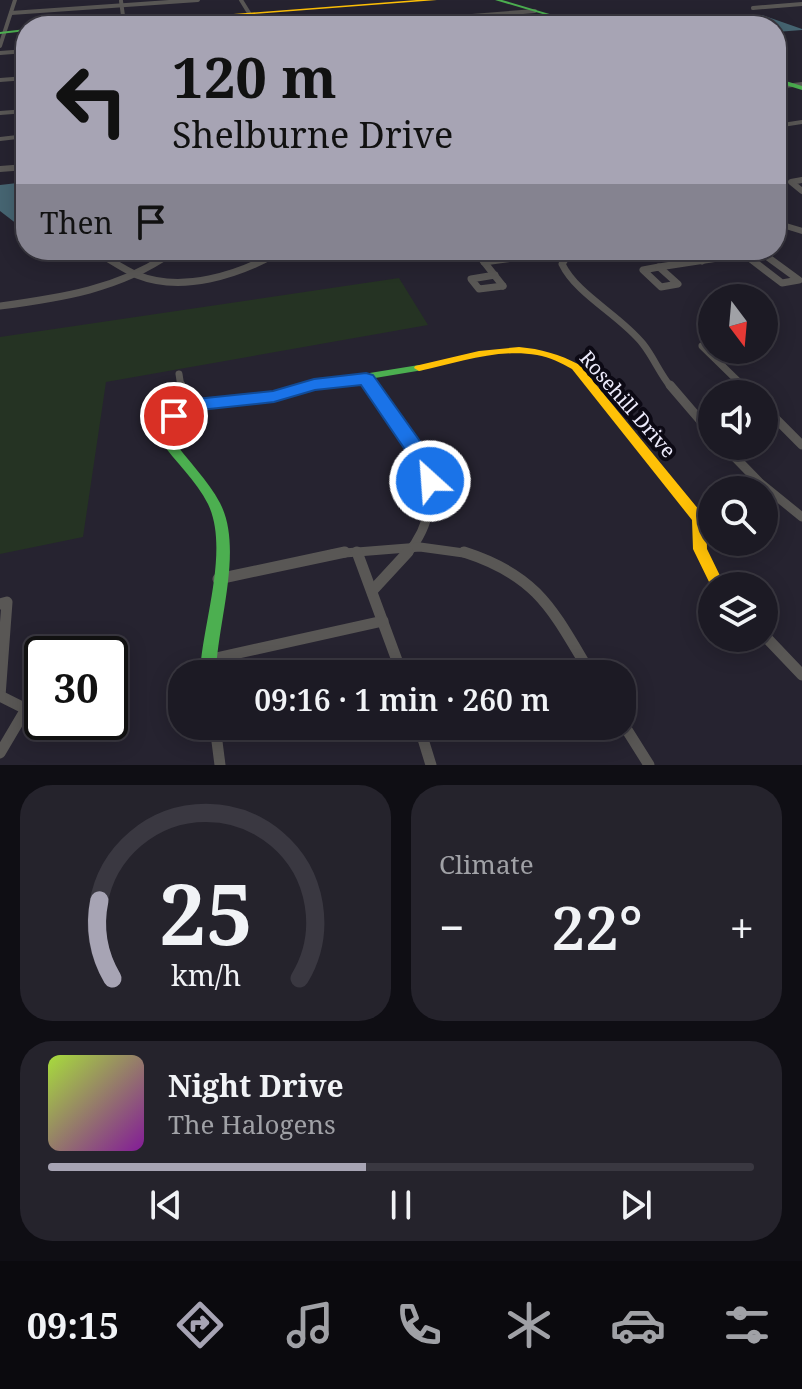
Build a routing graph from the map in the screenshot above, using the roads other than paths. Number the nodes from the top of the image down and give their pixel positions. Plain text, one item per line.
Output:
1 (198, 0) edge
2 (241, 0) edge
3 (435, 0) edge
4 (497, 0) edge
5 (782, 0) edge
6 (14, 3) edge
7 (122, 3) edge
8 (795, 4) junction
9 (802, 5) edge
10 (0, 7) edge
11 (753, 8) dead end
12 (535, 11) junction
13 (11, 13) junction
14 (249, 14) junction
15 (221, 16) edge
16 (471, 16) edge
17 (553, 16) edge
18 (8, 19) junction
19 (0, 20) edge
20 (2, 33) edge
21 (0, 46) edge
22 (802, 180) edge
23 (802, 191) edge
24 (112, 260) edge
25 (159, 260) edge
26 (261, 260) edge
27 (499, 260) edge
28 (563, 260) edge
29 (708, 260) edge
30 (752, 260) edge
31 (772, 260) edge
32 (702, 261) joint
33 (484, 262) joint
34 (659, 267) junction
35 (136, 274) junction
36 (495, 275) junction
37 (0, 306) edge
38 (721, 364) edge
39 (179, 374) dead end
40 (366, 379) junction
41 (737, 380) edge
42 (179, 413) junction
43 (698, 418) edge
44 (778, 421) edge
45 (802, 445) edge
46 (738, 460) edge
47 (802, 517) edge
48 (412, 548) junction
49 (357, 552) junction
50 (711, 572) edge
51 (217, 580) junction
52 (372, 591) junction
53 (0, 604) edge
54 (383, 621) junction
55 (778, 650) edge
56 (206, 660) joint
57 (397, 660) edge
58 (582, 660) edge
59 (802, 675) edge
60 (0, 696) edge
61 (24, 708) edge
62 (24, 712) edge
63 (217, 740) edge
64 (423, 740) edge
65 (633, 740) edge
66 (0, 753) edge
67 (220, 765) edge
68 (431, 765) edge
69 (649, 765) edge

1 - 7 street
2 - 14 street
3 - 14 street
4 - 12 street
5 - 8 street
6 - 10 street
6 - 13 street
7 - 13 street
8 - 9 street
8 - 11 street
12 - 16 street
12 - 17 street
13 - 18 street
14 - 15 street
18 - 19 street
18 - 20 street
20 - 21 street
22 - 23 street
24 - 35 street
25 - 35 street
26 - 35 street
27 - 33 street
28 - 43 street
29 - 32 street
30 - 31 street
32 - 34 street
33 - 36 street
34 - 34 street
35 - 37 street
36 - 36 street
38 - 41 street
39 - 42 street
40 - 42 street
40 - 48 street
40 - 50 street, Rosehill Drive
42 - 51 street
44 - 45 street
46 - 47 street
48 - 49 street
48 - 52 street
48 - 58 street
49 - 51 street
49 - 52 street
51 - 56 street
52 - 54 street
53 - 60 street
54 - 56 street
54 - 57 street
55 - 59 street
60 - 61 street
62 - 66 street
63 - 67 street
64 - 68 street
65 - 69 street

